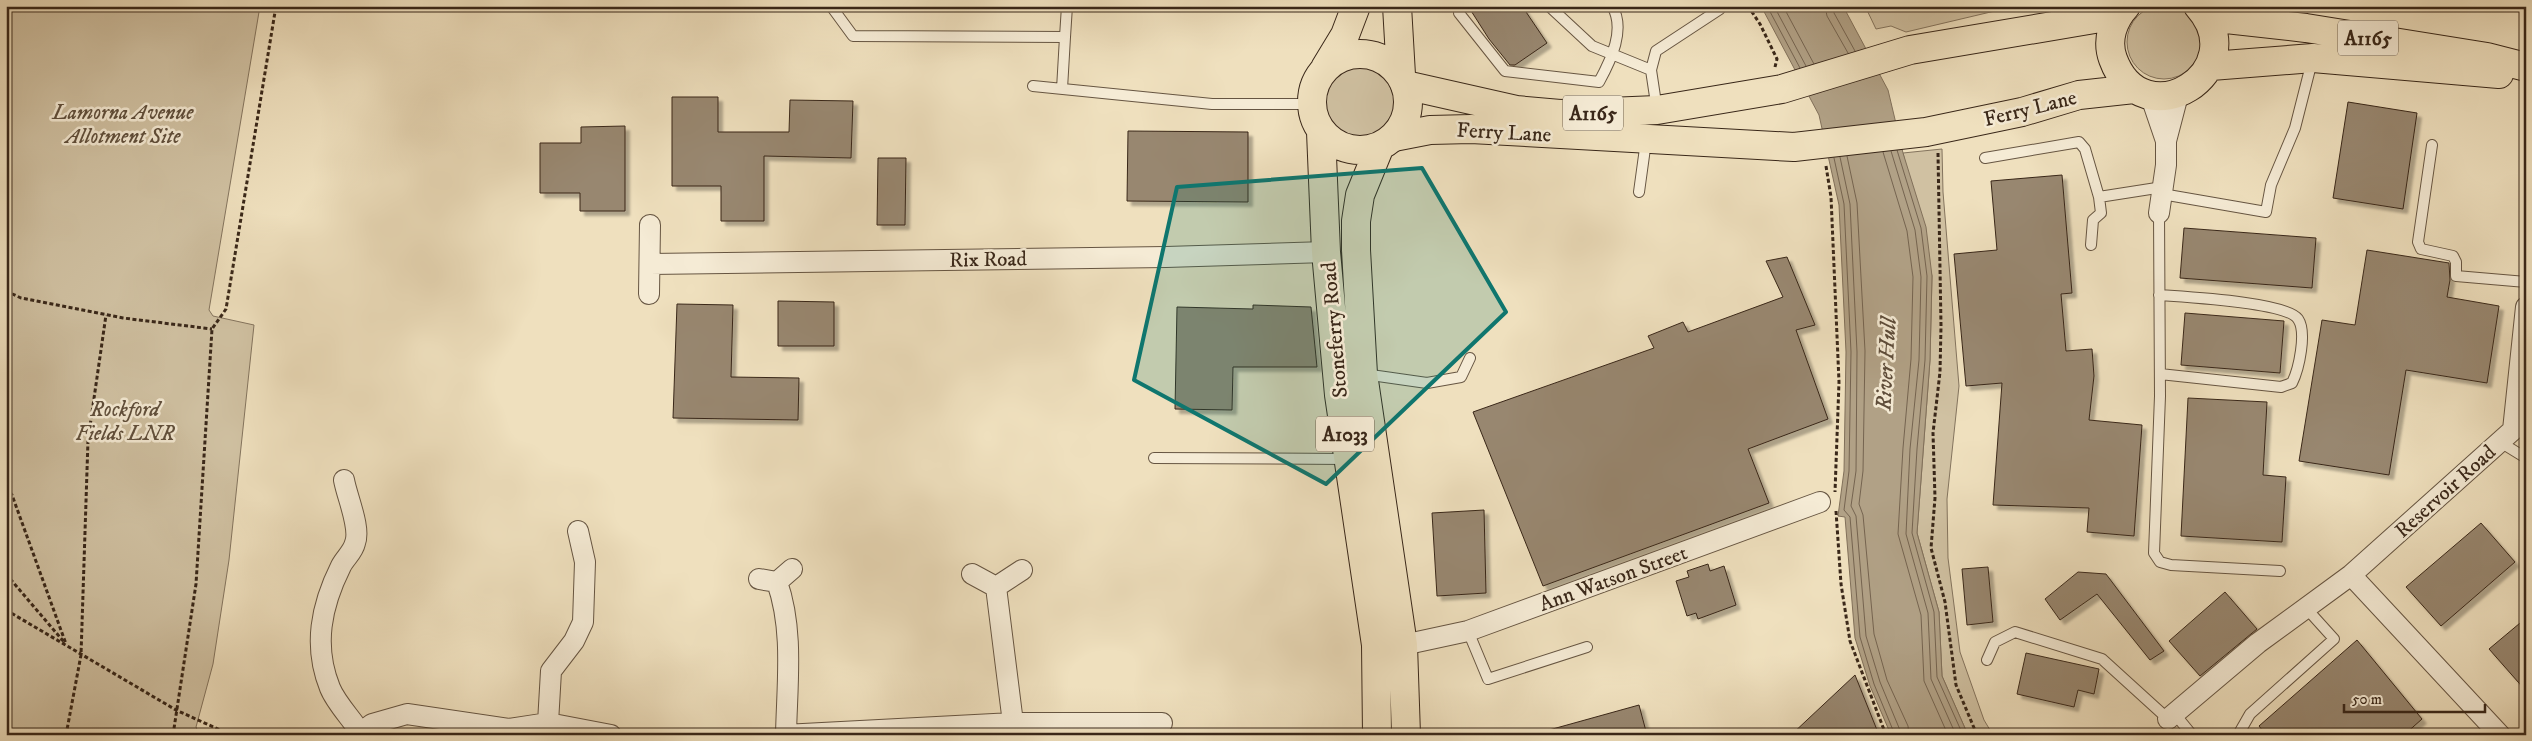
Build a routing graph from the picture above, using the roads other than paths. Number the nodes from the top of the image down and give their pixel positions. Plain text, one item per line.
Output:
1 (831, 6) edge
2 (1067, 6) edge
3 (1356, 6) edge
4 (1397, 6) edge
5 (1549, 6) edge
6 (1612, 6) edge
7 (1718, 6) edge
8 (1459, 10) edge
9 (2122, 10) edge
10 (2203, 12) edge
11 (1066, 37) junction
12 (1614, 55) junction
13 (2313, 58) junction
14 (2210, 66) junction
15 (2526, 67) edge
16 (1324, 69) junction
17 (1651, 70) junction
18 (2526, 75) edge
19 (1403, 80) junction
20 (1033, 86) dead end
21 (1062, 89) junction
22 (2154, 93) junction
23 (1311, 104) junction
24 (1657, 110) junction
25 (1321, 132) junction
26 (1647, 138) junction
27 (1387, 141) junction
28 (2432, 146) dead end
29 (1985, 158) dead end
30 (1640, 192) dead end
31 (2099, 197) junction
32 (2161, 198) junction
33 (650, 226) dead end
34 (2091, 245) dead end
35 (1326, 252) junction
36 (650, 264) junction
37 (2526, 282) edge
38 (649, 294) dead end
39 (2160, 295) junction
40 (2526, 307) edge
41 (1470, 358) dead end
42 (1363, 374) junction
43 (2160, 374) junction
44 (2500, 442) junction
45 (1154, 458) dead end
46 (2526, 458) edge
47 (1348, 459) junction
48 (344, 480) dead end
49 (1830, 503) road end
50 (578, 531) dead end
51 (792, 569) dead end
52 (1022, 570) dead end
53 (2280, 572) dead end
54 (972, 574) dead end
55 (2351, 575) junction
56 (996, 586) junction
57 (2306, 608) junction
58 (1468, 631) junction
59 (1403, 645) junction
60 (1587, 647) dead end
61 (1987, 660) dead end
62 (2171, 716) junction
63 (548, 723) junction
64 (1013, 723) junction
65 (1162, 723) dead end
66 (358, 733) edge
67 (612, 735) edge
68 (785, 735) edge
69 (1377, 735) edge
70 (1406, 735) edge
71 (2192, 735) edge
72 (2238, 735) edge
73 (2500, 735) edge

1 - 11 lane
2 - 11 lane
3 - 16 main road
4 - 19 main road
5 - 12 lane
6 - 12 lane
7 - 17 lane
8 - 12 lane
9 - 22 main road, A1165
9 - 24 main road, Ferry Lane / A1165
10 - 14 main road, A1165
10 - 15 main road, A1165
11 - 21 lane
12 - 17 lane
13 - 14 main road, A1165
13 - 18 main road, A1165
13 - 32 lane
14 - 22 main road, A1165
16 - 19 main road
16 - 23 main road
17 - 24 lane
19 - 24 main road, Ferry Lane / A1165
19 - 27 main road
20 - 21 lane
21 - 23 lane
22 - 26 main road, Ferry Lane / A1165
22 - 32 street
23 - 25 main road
25 - 27 main road
25 - 35 main road, Stoneferry Road / A1033
26 - 27 main road, Ferry Lane / A1165
26 - 30 lane
27 - 42 main road, Stoneferry Road / A1033
28 - 37 lane
29 - 31 lane
31 - 32 lane
31 - 34 lane
32 - 39 lane
33 - 36 street
35 - 36 street, Rix Road
35 - 47 main road, Stoneferry Road / A1033
36 - 38 street
39 - 43 lane
39 - 43 lane
40 - 44 street, Reservoir Road
41 - 42 lane
42 - 59 main road, Stoneferry Road / A1033
43 - 53 lane
44 - 46 lane
44 - 55 street, Reservoir Road
45 - 47 lane
47 - 69 main road, Stoneferry Road / A1033
48 - 66 street
49 - 58 street, Ann Watson Street
50 - 63 street
51 - 68 street
52 - 56 street
54 - 56 street
55 - 57 street, Reservoir Road
55 - 73 street
56 - 64 street
57 - 62 street, Reservoir Road
57 - 72 lane
58 - 59 street, Ann Watson Street
58 - 60 lane
59 - 70 main road, Stoneferry Road / A1033
61 - 62 lane
62 - 71 lane
63 - 66 street
63 - 67 street
64 - 65 street
64 - 68 street

